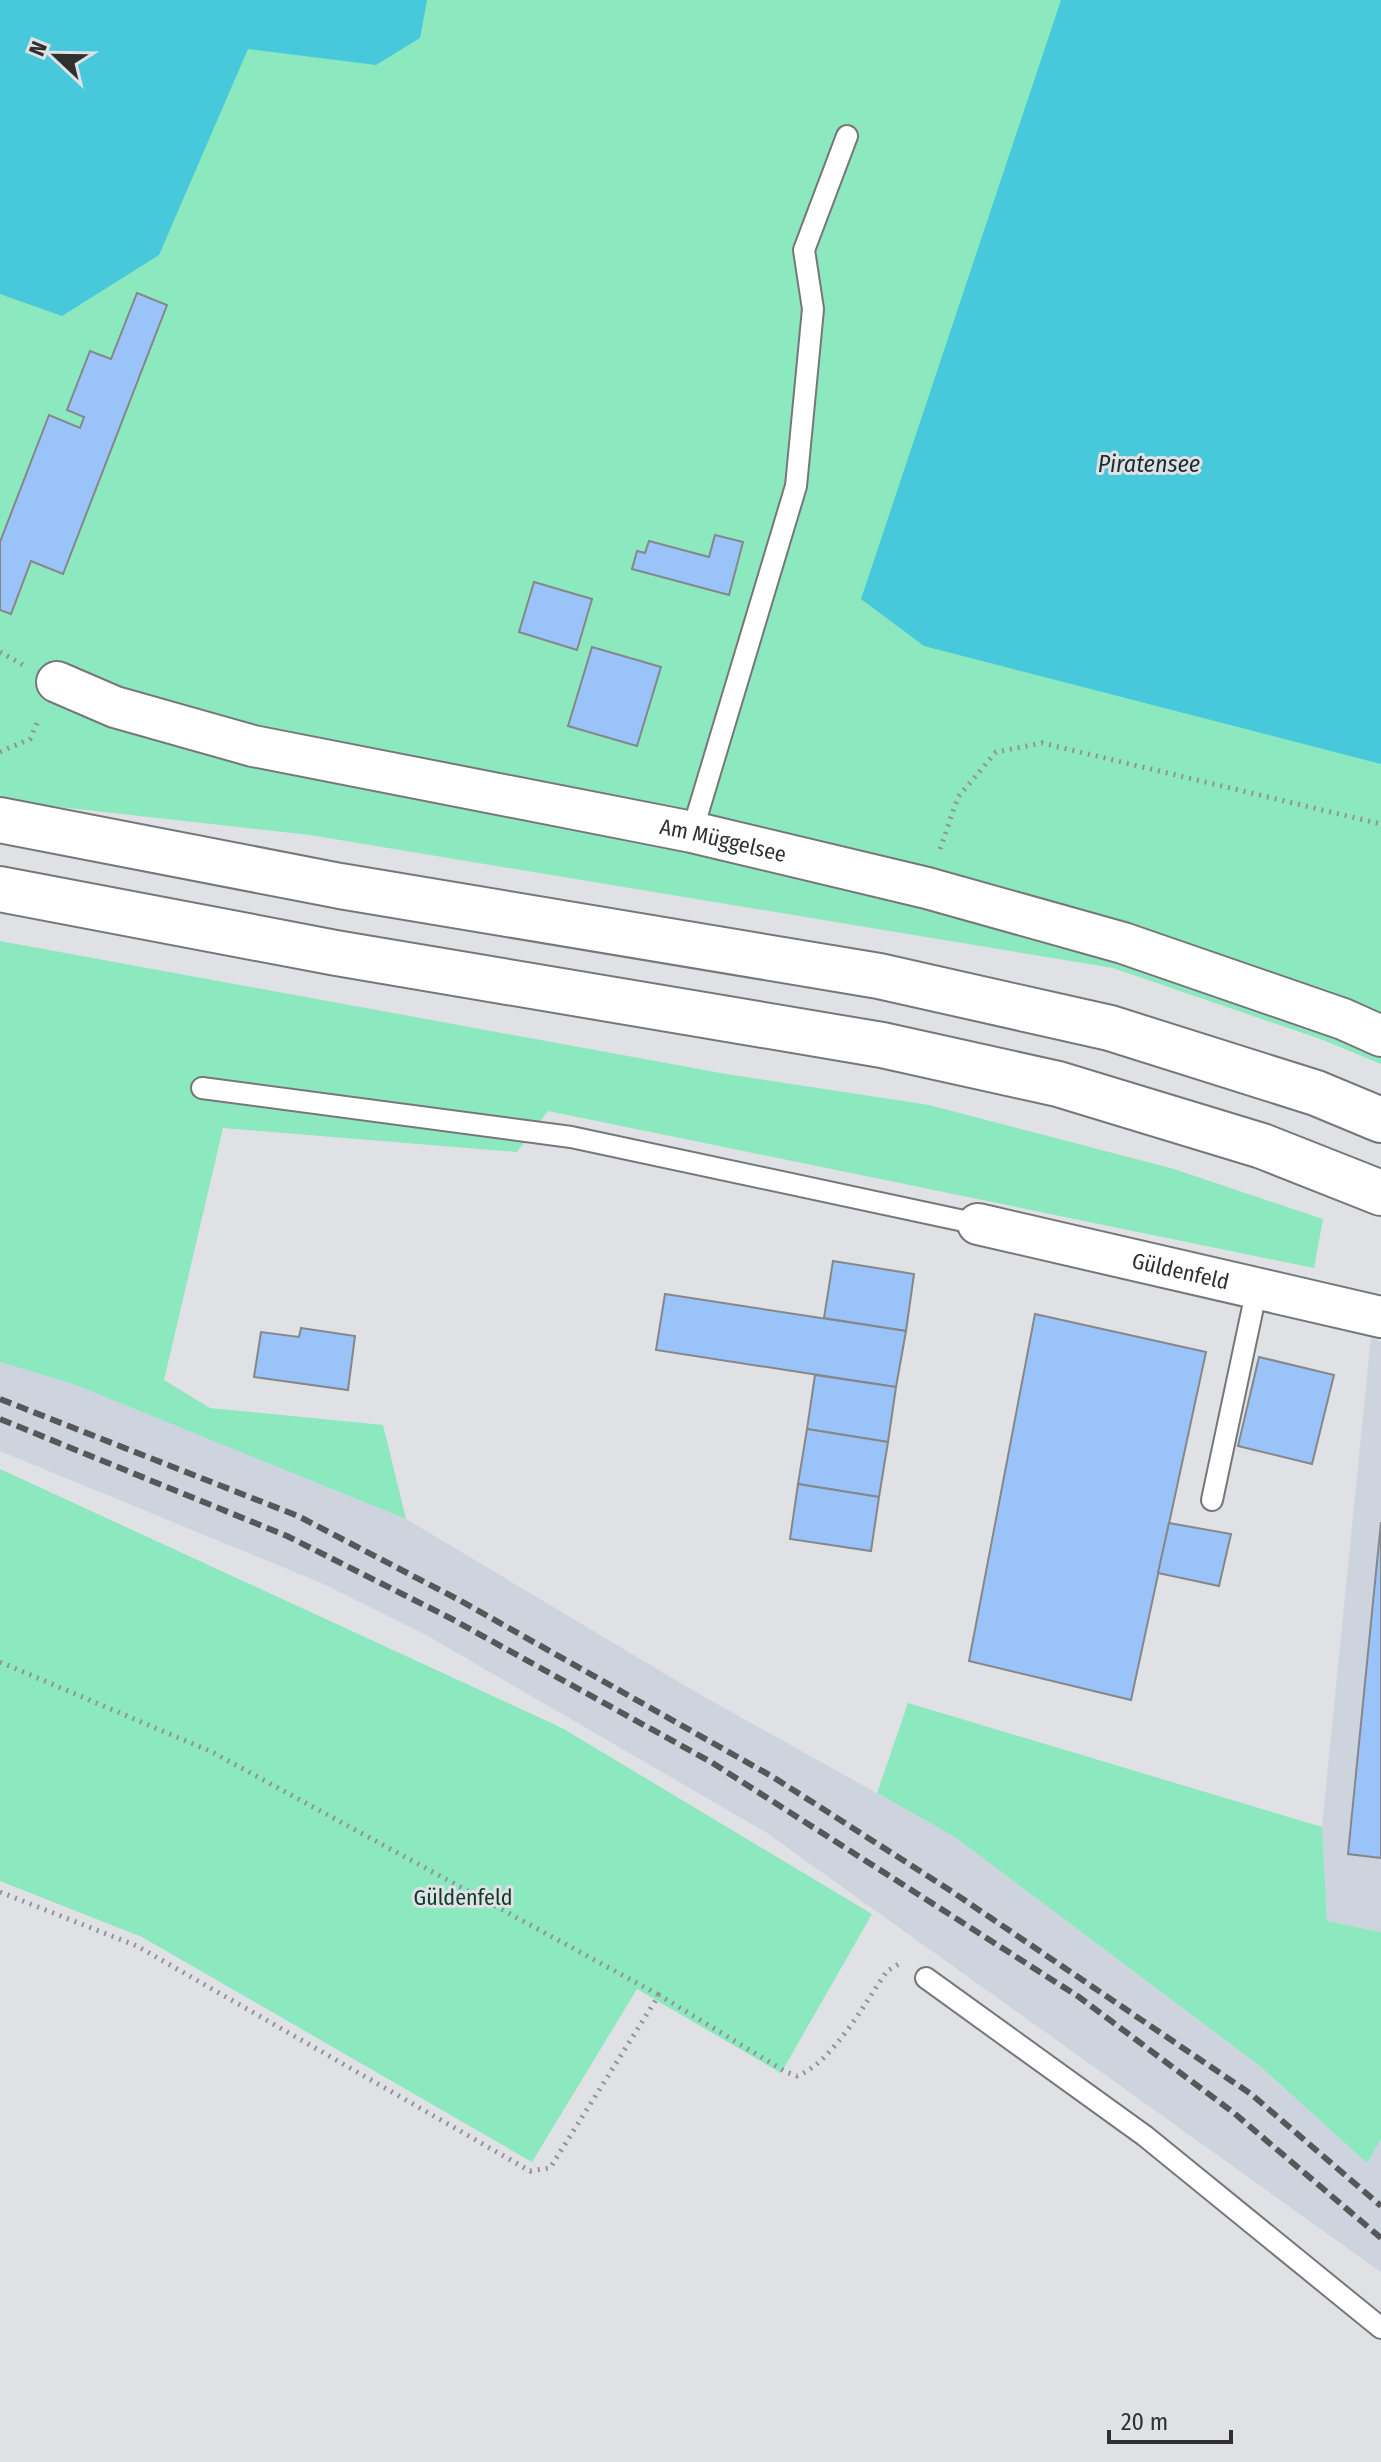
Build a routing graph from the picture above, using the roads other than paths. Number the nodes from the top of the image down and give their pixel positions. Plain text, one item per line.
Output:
1 (847, 136) dead end
2 (57, 682) road end
3 (0, 820) edge
4 (692, 832) junction
5 (0, 889) edge
6 (1381, 1036) edge
7 (202, 1088) dead end
8 (1381, 1120) edge
9 (1381, 1193) edge
10 (978, 1224) joint
11 (1257, 1288) junction
12 (1381, 1317) edge
13 (1212, 1500) dead end
14 (926, 1978) road end
15 (1381, 2328) edge

1 - 4 lane
2 - 4 street, Am Müggelsee
3 - 8 highway
4 - 6 street, Am Müggelsee
5 - 9 highway
7 - 10 lane
10 - 11 street, Güldenfeld
11 - 12 street, Güldenfeld
11 - 13 lane
14 - 15 lane

